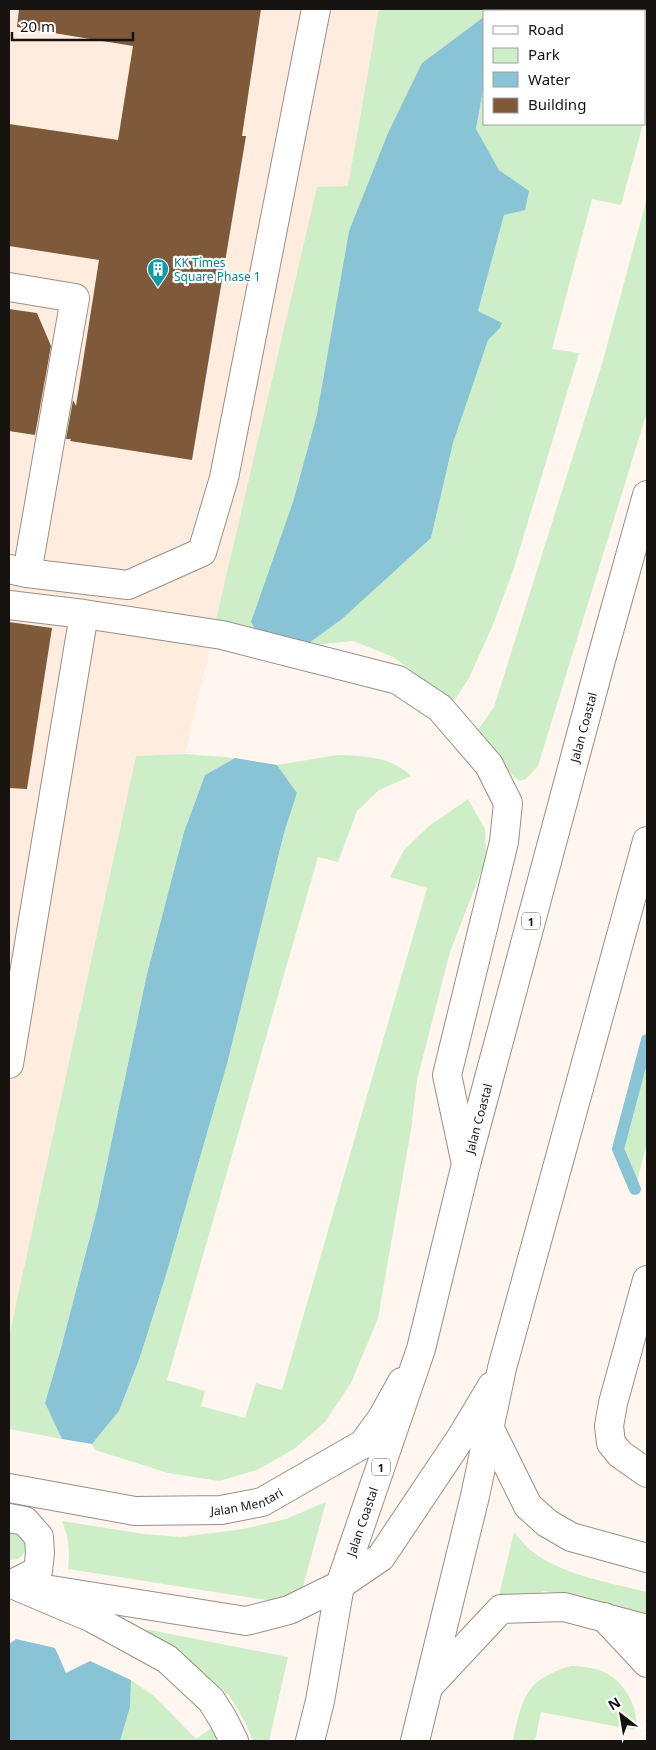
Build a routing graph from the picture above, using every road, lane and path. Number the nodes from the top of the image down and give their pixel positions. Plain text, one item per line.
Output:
1 (316, 9) edge
2 (9, 288) edge
3 (647, 495) edge
4 (18, 571) edge
5 (9, 606) edge
6 (84, 614) junction
7 (647, 841) edge
8 (9, 1064) edge
9 (466, 1164) junction
10 (647, 1280) edge
11 (421, 1349) junction
12 (502, 1368) junction
13 (490, 1429) junction
14 (647, 1474) edge
15 (9, 1488) edge
16 (9, 1518) edge
17 (647, 1558) edge
18 (10, 1583) edge
19 (340, 1585) junction
20 (604, 1617) junction
21 (647, 1629) edge
22 (647, 1663) edge
23 (429, 1686) junction
24 (234, 1741) edge
25 (310, 1741) edge
26 (415, 1741) edge

1 - 4 main road
2 - 4 main road
3 - 9 main road, Jalan Coastal / 1
5 - 6 main road
6 - 8 main road
6 - 9 main road
7 - 12 main road
9 - 11 main road, Jalan Coastal / 1
10 - 14 main road
11 - 15 main road, Jalan Mentari
11 - 19 main road, Jalan Coastal / 1
12 - 13 main road
12 - 19 main road
13 - 17 main road
13 - 23 main road
16 - 18 main road
18 - 19 main road
18 - 24 main road
19 - 25 main road, Jalan Coastal / 1
20 - 21 main road
20 - 22 main road
20 - 23 main road
23 - 26 main road

